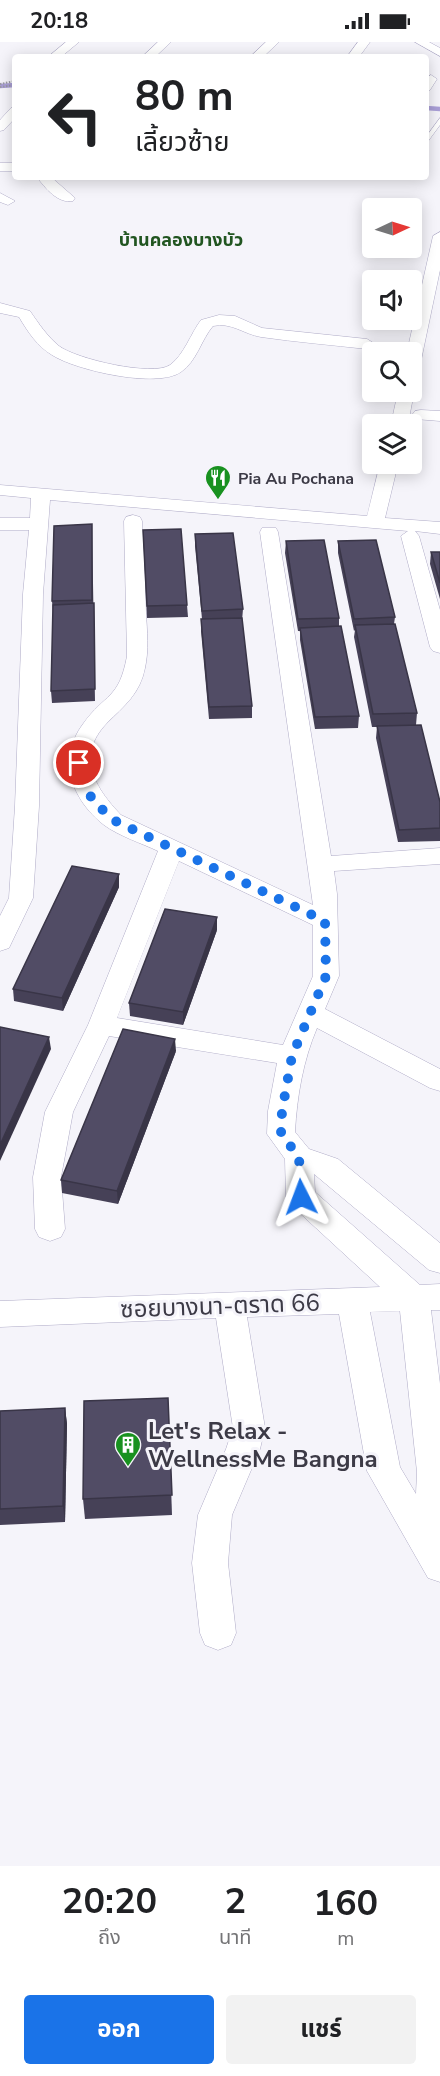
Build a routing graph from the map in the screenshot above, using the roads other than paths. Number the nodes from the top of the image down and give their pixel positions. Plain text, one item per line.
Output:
1 (72, 42) edge
2 (165, 42) edge
3 (273, 42) edge
4 (421, 42) edge
5 (440, 53) edge
6 (58, 54) edge
7 (151, 54) edge
8 (259, 54) edge
9 (440, 120) edge
10 (429, 137) edge
11 (46, 180) edge
12 (68, 198) dead end
13 (440, 236) edge
14 (0, 308) edge
15 (417, 342) edge
16 (362, 343) edge
17 (422, 415) edge
18 (440, 416) edge
19 (387, 474) edge
20 (0, 490) edge
21 (41, 494) junction
22 (133, 521) dead end
23 (375, 521) junction
24 (0, 524) edge
25 (39, 524) junction
26 (440, 528) edge
27 (269, 532) dead end
28 (410, 536) dead end
29 (440, 647) edge
30 (172, 848) junction
31 (440, 856) edge
32 (321, 864) junction
33 (325, 921) junction
34 (0, 942) edge
35 (311, 1013) junction
36 (101, 1025) junction
37 (292, 1056) junction
38 (440, 1081) edge
39 (299, 1157) junction
40 (50, 1228) dead end
41 (440, 1260) edge
42 (427, 1298) edge
43 (352, 1301) junction
44 (230, 1306) junction
45 (0, 1314) edge
46 (436, 1558) edge
47 (218, 1633) dead end

1 - 6 street
2 - 7 street
3 - 8 street
4 - 5 street
9 - 10 lane
11 - 12 street
13 - 15 street
14 - 16 street
17 - 18 street
19 - 23 street
20 - 21 street
21 - 23 street
21 - 25 street
22 - 30 street
23 - 26 street
24 - 25 street
25 - 34 street
27 - 32 street
28 - 29 street
30 - 33 street
30 - 36 street
31 - 32 street
32 - 33 street
33 - 35 street
35 - 37 street
35 - 38 street
36 - 37 street
36 - 40 street
37 - 39 street
39 - 41 street
39 - 42 street
42 - 43 street, ซอยบางนา-ตราด 66
42 - 46 street
43 - 44 street, ซอยบางนา-ตราด 66
43 - 46 street
44 - 45 street, ซอยบางนา-ตราด 66
44 - 47 street

